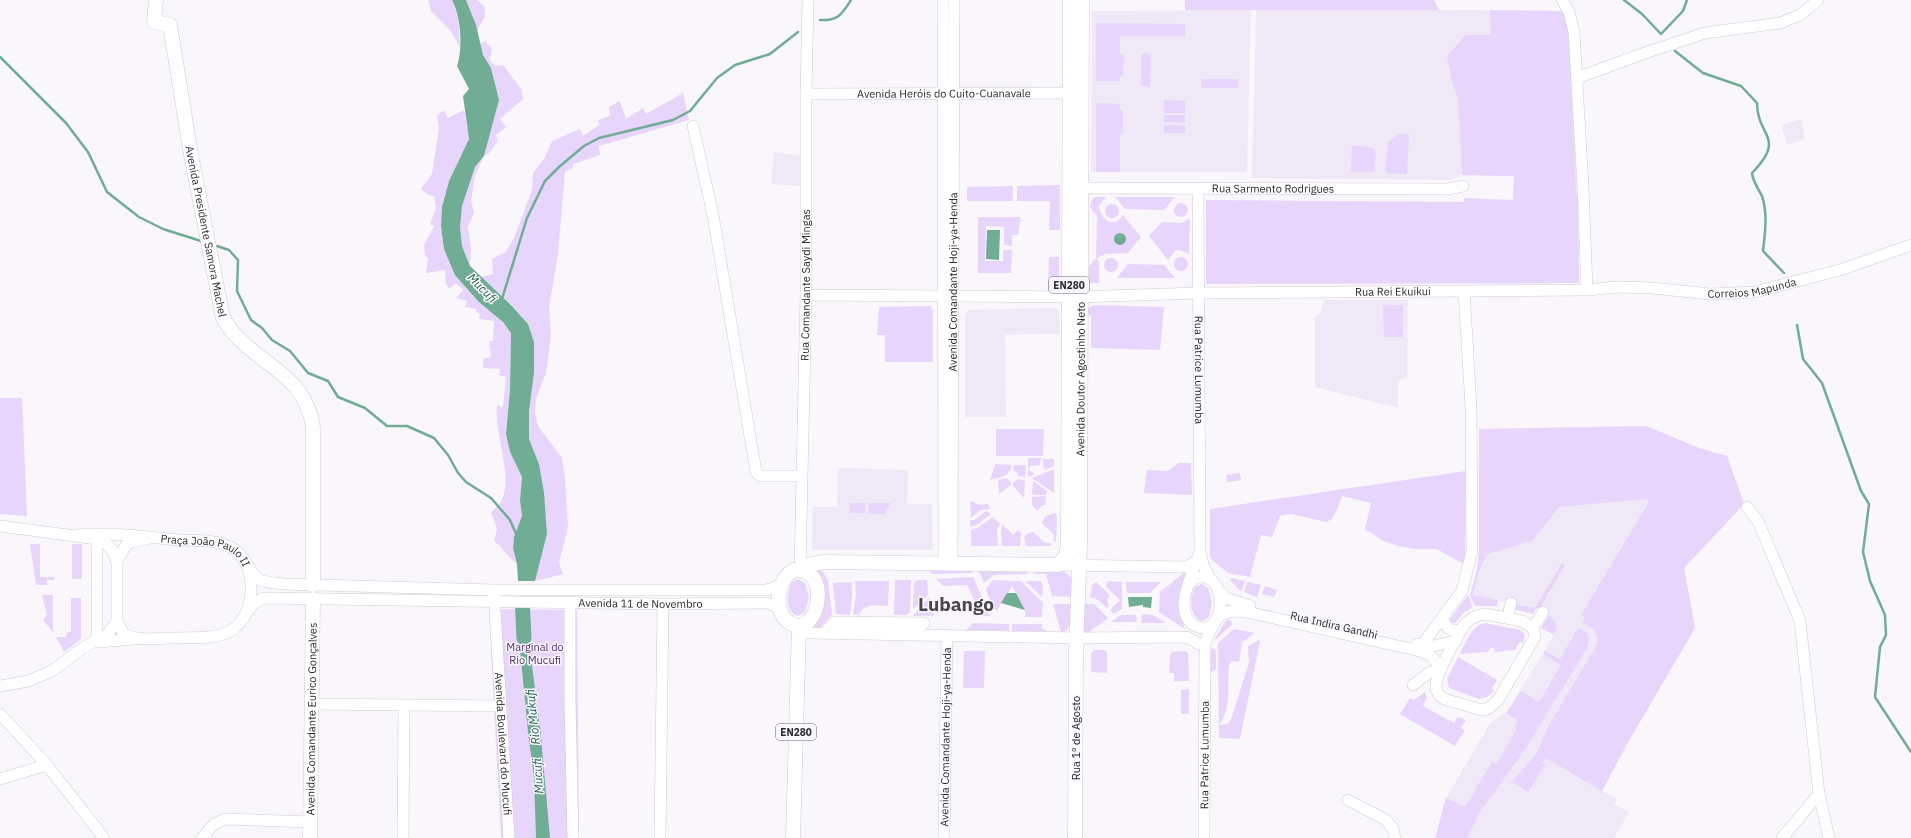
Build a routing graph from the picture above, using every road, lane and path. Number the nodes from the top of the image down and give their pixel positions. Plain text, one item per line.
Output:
1 (156, 0) edge
2 (808, 0) edge
3 (943, 0) edge
4 (954, 0) edge
5 (1070, 0) edge
6 (1082, 0) edge
7 (1562, 0) edge
8 (1818, 0) edge
9 (1577, 78) junction
10 (1076, 93) junction
11 (806, 94) junction
12 (949, 94) junction
13 (693, 126) dead end
14 (1463, 186) dead end
15 (1082, 188) junction
16 (1198, 188) junction
17 (1911, 245) edge
18 (1587, 290) junction
19 (1464, 291) junction
20 (1198, 293) junction
21 (806, 294) junction
22 (948, 296) junction
23 (1075, 297) junction
24 (801, 476) junction
25 (1747, 507) dead end
26 (0, 526) edge
27 (78, 535) junction
28 (150, 538) junction
29 (97, 539) junction
30 (1198, 556) junction
31 (243, 558) junction
32 (117, 560) junction
33 (948, 563) junction
34 (1058, 565) junction
35 (1080, 566) junction
36 (800, 570) junction
37 (783, 582) junction
38 (1188, 584) junction
39 (1214, 584) junction
40 (494, 590) junction
41 (313, 592) junction
42 (494, 602) junction
43 (570, 602) junction
44 (663, 604) junction
45 (1543, 612) dead end
46 (782, 614) junction
47 (1443, 619) junction
48 (117, 621) junction
49 (241, 621) junction
50 (1215, 622) junction
51 (1537, 622) dead end
52 (924, 623) joint
53 (799, 626) junction
54 (1195, 626) junction
55 (1461, 630) junction
56 (947, 635) junction
57 (1187, 637) junction
58 (1076, 638) junction
59 (136, 639) junction
60 (1456, 641) junction
61 (94, 642) junction
62 (1199, 644) junction
63 (1422, 645) junction
64 (1435, 671) junction
65 (1204, 673) junction
66 (1413, 685) dead end
67 (0, 686) edge
68 (312, 704) junction
69 (404, 705) junction
70 (500, 706) junction
71 (0, 714) edge
72 (47, 765) junction
73 (0, 779) edge
74 (1819, 794) junction
75 (1348, 800) dead end
76 (310, 822) junction
77 (104, 838) edge
78 (202, 838) edge
79 (310, 838) edge
80 (403, 838) edge
81 (509, 838) edge
82 (573, 838) edge
83 (660, 838) edge
84 (793, 838) edge
85 (944, 838) edge
86 (1075, 838) edge
87 (1204, 838) edge
88 (1394, 838) edge
89 (1782, 838) edge
90 (1829, 838) edge

1 - 41 main road, Avenida Presidente Samora Machel
2 - 11 street, Rua Comandante Saydi Mingas
3 - 12 street, Avenida Comandante Hoji-ya-Henda
4 - 12 street, Avenida Comandante Hoji-ya-Henda
5 - 10 main road, Avenida Doutor Agostinho Neto / EN280
6 - 10 main road, Avenida Doutor Agostinho Neto / EN280
7 - 9 street
8 - 9 street
9 - 18 street
10 - 12 street, Avenida Heróis do Cuito-Cuanavale
10 - 15 main road, Avenida Doutor Agostinho Neto / EN280
10 - 23 main road, Avenida Doutor Agostinho Neto / EN280
11 - 12 street, Avenida Heróis do Cuito-Cuanavale
11 - 21 street, Rua Comandante Saydi Mingas
12 - 22 street, Avenida Comandante Hoji-ya-Henda
13 - 24 street
14 - 16 street, Rua Sarmento Rodrigues
15 - 16 street, Rua Sarmento Rodrigues
15 - 23 main road, Avenida Doutor Agostinho Neto / EN280
16 - 20 street, Rua Patrice Lumumba
17 - 18 street, Correios Mapunda
18 - 19 street, Rua Rei Ekuikui
19 - 20 street, Rua Rei Ekuikui
19 - 47 street
20 - 23 street, Rua Rei Ekuikui
20 - 30 street, Rua Patrice Lumumba
21 - 22 street, Rua Rei Ekuikui
21 - 24 street, Rua Comandante Saydi Mingas
22 - 23 street, Rua Rei Ekuikui
22 - 33 street, Avenida Comandante Hoji-ya-Henda
23 - 34 main road, Avenida Doutor Agostinho Neto / EN280
23 - 35 main road, Avenida Doutor Agostinho Neto / EN280
24 - 36 street, Rua Comandante Saydi Mingas
25 - 74 street
26 - 27 street
27 - 28 street, Praça João Paulo II
27 - 29 street
28 - 31 street, Praça João Paulo II
28 - 32 street, Praça João Paulo II
29 - 32 street
29 - 61 street
30 - 35 street
30 - 38 street, Rua Patrice Lumumba
30 - 39 street, Rua Patrice Lumumba
31 - 41 street, Avenida 11 de Novembro
31 - 49 street, Praça João Paulo II
32 - 48 street
33 - 34 main road
33 - 36 main road
34 - 35 street
35 - 58 main road, Avenida Doutor Agostinho Neto / EN280
36 - 37 main road
36 - 53 main road
37 - 40 street, Avenida 11 de Novembro
37 - 46 main road
38 - 39 street
38 - 54 street
39 - 50 street
39 - 63 street, Rua Indira Gandhi
40 - 41 street, Avenida 11 de Novembro
40 - 42 street
41 - 42 street, Avenida 11 de Novembro
41 - 49 street, Avenida 11 de Novembro
41 - 68 main road, Avenida Comandante Eurico Gonçalves
42 - 43 street, Avenida 11 de Novembro
42 - 70 street, Avenida Boulevard do Mucufi
43 - 44 street, Avenida 11 de Novembro
43 - 82 street
44 - 46 street, Avenida 11 de Novembro
44 - 83 street
45 - 51 street
46 - 53 main road
47 - 55 street
47 - 63 street
48 - 59 street
48 - 61 street
49 - 59 street
50 - 54 street
50 - 64 street, Rua Indira Gandhi
50 - 65 street, Rua Patrice Lumumba
52 - 52 street
53 - 56 street
53 - 84 main road, EN280
54 - 57 street
54 - 62 street, Rua Patrice Lumumba
55 - 60 street
55 - 64 street
56 - 58 street
56 - 85 street, Avenida Comandante Hoji-ya-Henda
57 - 58 street
57 - 62 street
58 - 86 main road, Rua 1º de Agosto / EN280
59 - 61 street
60 - 63 street, Rua Indira Gandhi
60 - 64 street
61 - 67 street
62 - 65 street, Rua Patrice Lumumba
64 - 66 street
65 - 87 street, Rua Patrice Lumumba
68 - 69 street
68 - 76 main road, Avenida Comandante Eurico Gonçalves
69 - 70 street
69 - 80 street
70 - 81 street, Avenida Boulevard do Mucufi
71 - 72 street
72 - 73 street
72 - 77 street
74 - 89 street
74 - 90 street
75 - 88 street
76 - 78 street
76 - 79 main road, Avenida Comandante Eurico Gonçalves

